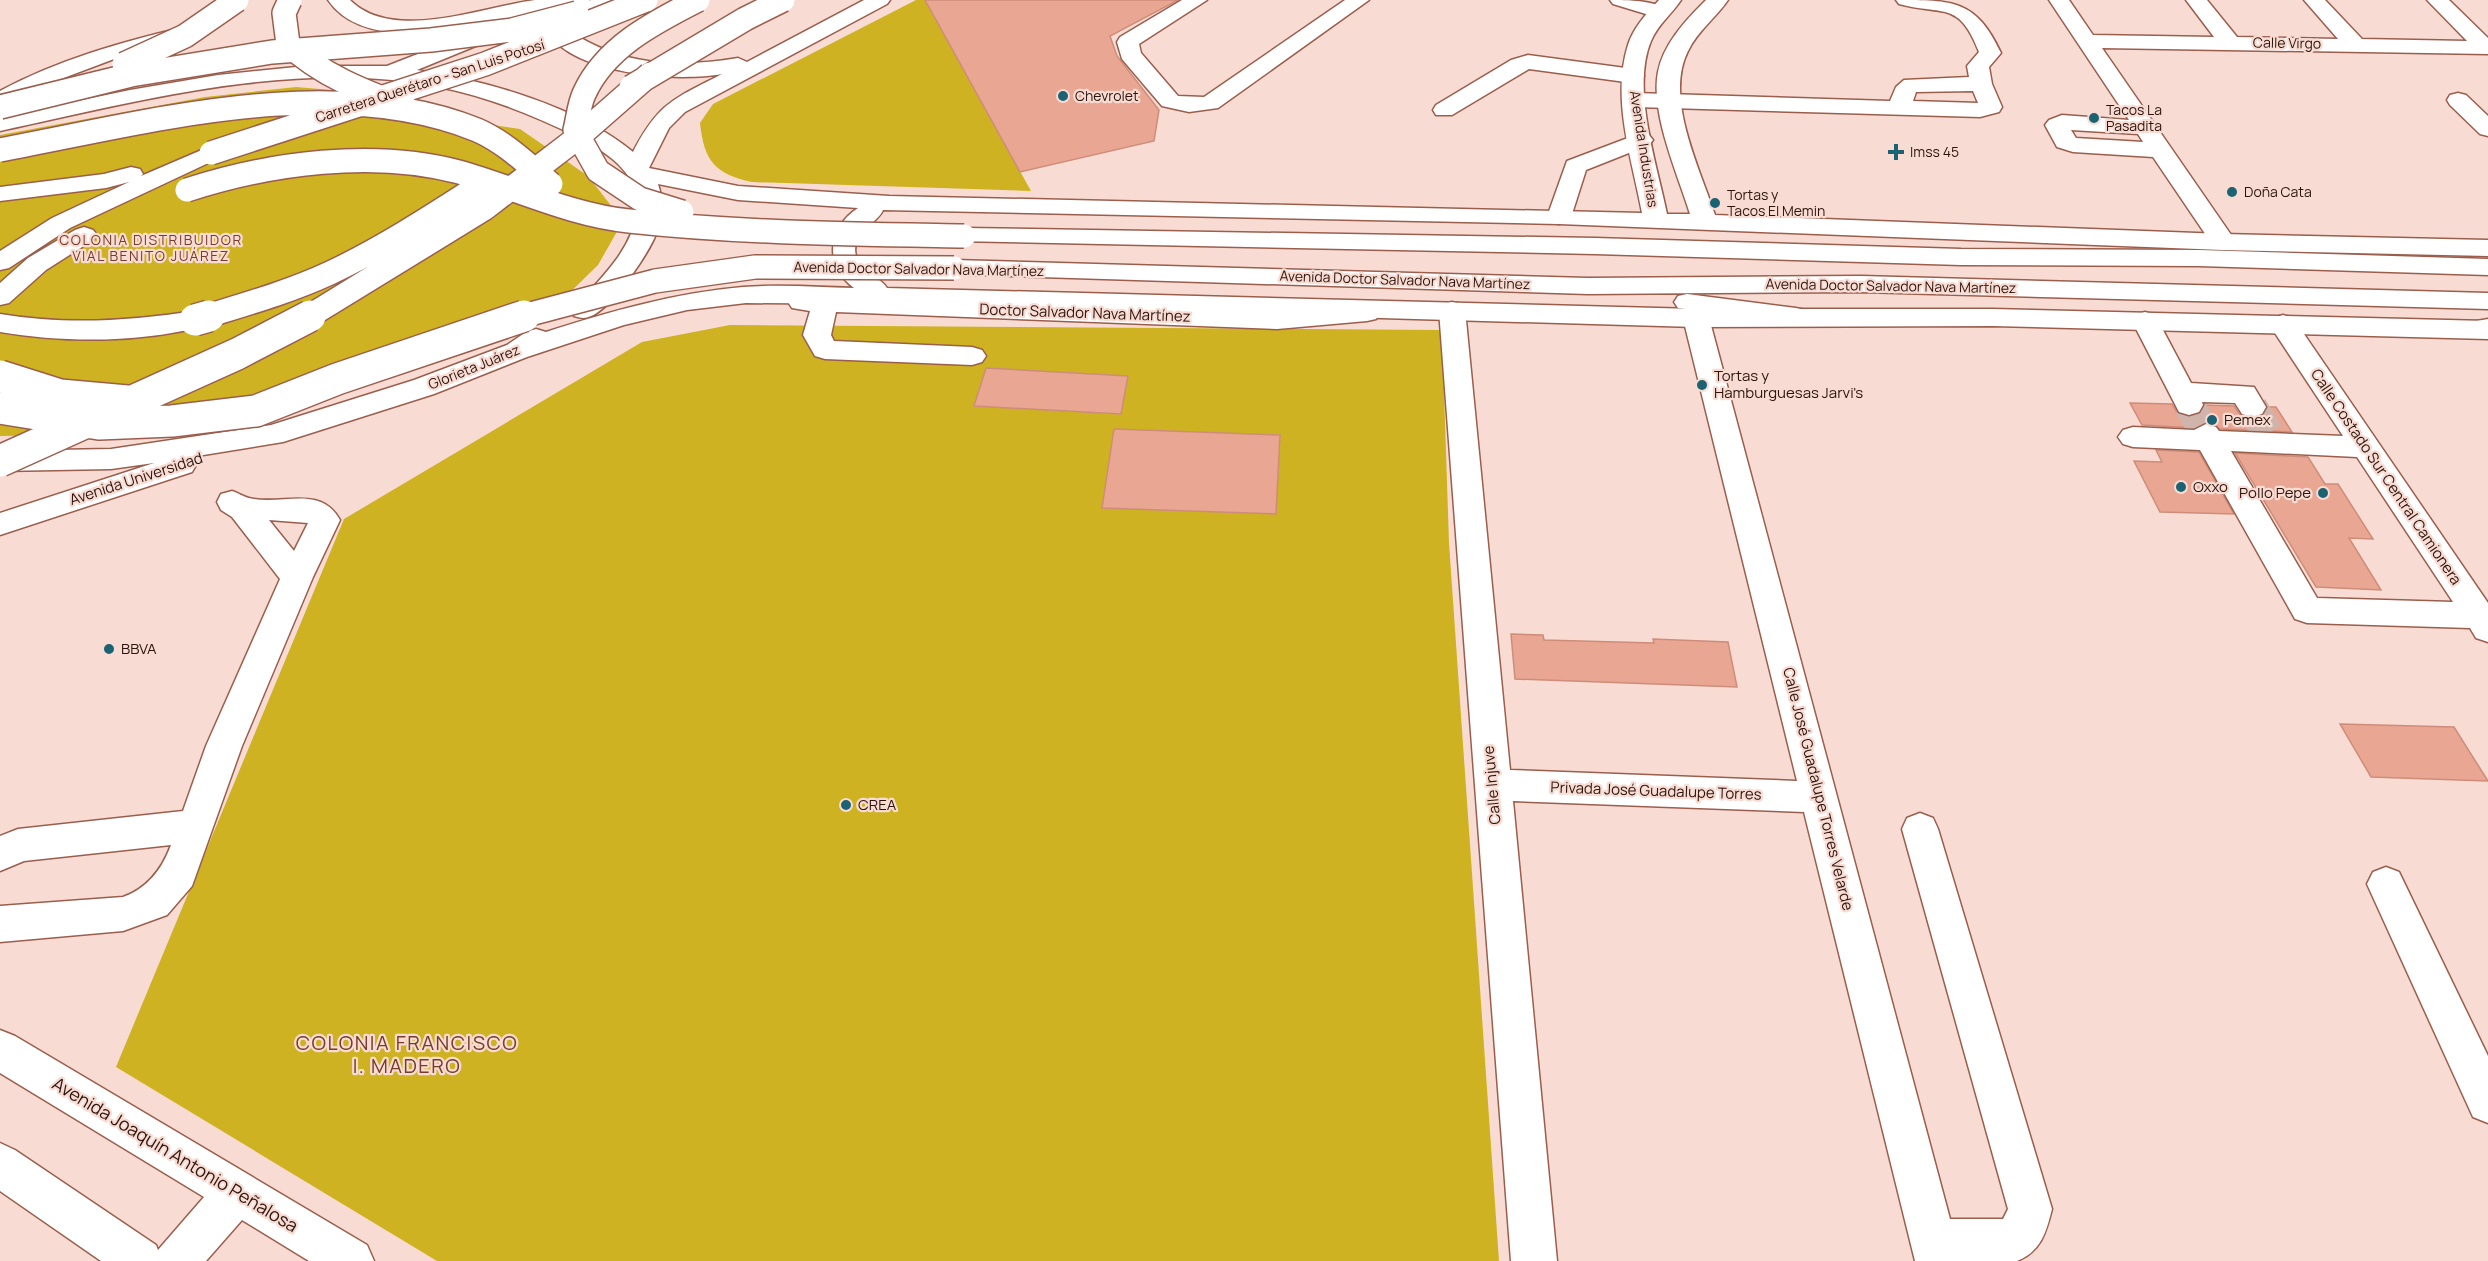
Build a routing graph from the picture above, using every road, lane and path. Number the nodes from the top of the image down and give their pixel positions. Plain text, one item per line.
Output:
1 (230, 0) edge
2 (237, 0) edge
3 (290, 0) edge
4 (333, 0) edge
5 (338, 0) edge
6 (609, 0) edge
7 (646, 0) edge
8 (698, 0) edge
9 (783, 0) edge
10 (880, 0) edge
11 (1197, 0) edge
12 (1359, 0) edge
13 (1619, 0) edge
14 (1718, 0) edge
15 (1906, 0) edge
16 (2059, 0) edge
17 (2196, 0) edge
18 (2314, 0) edge
19 (2437, 0) edge
20 (571, 3) edge
21 (1665, 6) edge
22 (207, 27) junction
23 (2086, 40) junction
24 (2230, 43) junction
25 (2354, 44) junction
26 (2487, 48) edge
27 (779, 53) junction
28 (386, 72) junction
29 (650, 74) junction
30 (1633, 76) junction
31 (0, 100) edge
32 (1635, 100) junction
33 (2458, 100) dead end
34 (1670, 102) junction
35 (0, 106) edge
36 (80, 106) junction
37 (1444, 110) dead end
38 (426, 115) junction
39 (0, 124) edge
40 (2146, 128) junction
41 (2488, 129) edge
42 (1641, 140) junction
43 (0, 150) edge
44 (2160, 150) junction
45 (211, 153) junction
46 (639, 171) junction
47 (0, 194) edge
48 (889, 203) junction
49 (587, 214) junction
50 (1559, 217) junction
51 (1656, 221) junction
52 (1705, 223) junction
53 (730, 226) junction
54 (2137, 238) junction
55 (2223, 242) junction
56 (2488, 248) edge
57 (1961, 257) junction
58 (0, 262) edge
59 (2488, 267) edge
60 (1588, 286) junction
61 (0, 297) edge
62 (826, 299) junction
63 (2488, 300) edge
64 (886, 301) junction
65 (1438, 309) junction
66 (1796, 316) junction
67 (1696, 318) junction
68 (2145, 321) junction
69 (0, 323) edge
70 (2283, 324) junction
71 (2484, 329) edge
72 (518, 351) junction
73 (972, 356) dead end
74 (0, 376) edge
75 (337, 379) junction
76 (2252, 407) tunnel mouth
77 (0, 408) edge
78 (273, 435) junction
79 (2133, 437) dead end
80 (2207, 437) junction
81 (2366, 447) junction
82 (0, 461) edge
83 (0, 524) edge
84 (297, 577) junction
85 (2484, 622) edge
86 (1492, 785) junction
87 (1820, 797) junction
88 (196, 826) junction
89 (1920, 829) dead end
90 (0, 855) edge
91 (2386, 884) dead end
92 (0, 924) edge
93 (0, 1050) edge
94 (2488, 1102) edge
95 (0, 1165) edge
96 (238, 1192) junction
97 (1935, 1251) edge
98 (140, 1261) edge
99 (176, 1261) edge
100 (351, 1261) edge
101 (1534, 1261) edge

1 - 22 main road
2 - 35 main road, bridge
3 - 38 main road, bridge
4 - 28 main road
5 - 20 main road
6 - 20 main road
7 - 45 main road, Carretera Querétaro - San Luis Potosí, bridge
8 - 53 main road, bridge
9 - 29 main road, bridge
10 - 27 main road
11 - 12 main road
13 - 21 main road
14 - 34 main road
15 - 34 main road
16 - 23 main road
17 - 24 main road
18 - 25 main road
19 - 26 main road
20 - 27 main road
20 - 28 main road
20 - 35 main road, bridge
21 - 30 main road, Avenida Industrias
22 - 31 main road
22 - 36 main road
23 - 24 main road, Calle Virgo
23 - 40 main road
24 - 25 main road, Calle Virgo
25 - 26 main road, Calle Virgo
27 - 46 main road
28 - 36 main road
28 - 46 main road
29 - 69 main road, bridge
29 - 82 main road, bridge
30 - 32 main road, Avenida Industrias
30 - 37 main road, Avenida Industrias
32 - 34 main road
32 - 42 main road, Avenida Industrias
33 - 41 main road
34 - 52 main road
36 - 39 main road
38 - 43 main road, bridge
38 - 49 main road, bridge
40 - 44 main road
40 - 44 main road
42 - 50 main road
42 - 51 main road, Avenida Industrias
44 - 55 main road
45 - 47 main road
45 - 58 main road
46 - 48 main road
46 - 72 main road, Glorieta Juárez
48 - 50 main road
48 - 64 main road
49 - 53 main road, Avenida Doctor Salvador Nava Martínez, bridge
49 - 61 main road, Avenida Doctor Salvador Nava Martínez, bridge
50 - 51 main road
51 - 52 main road
52 - 54 main road
53 - 57 main road, Avenida Doctor Salvador Nava Martínez, bridge
54 - 55 main road
54 - 57 main road
55 - 56 main road
57 - 59 main road, Avenida Doctor Salvador Nava Martínez
60 - 63 main road, Avenida Doctor Salvador Nava Martínez
60 - 66 main road
60 - 75 main road, Avenida Doctor Salvador Nava Martínez, bridge
62 - 64 main road, Doctor Salvador Nava Martínez
62 - 72 main road, Doctor Salvador Nava Martínez
62 - 73 main road
64 - 65 main road, Doctor Salvador Nava Martínez
65 - 67 main road, Avenida Doctor Salvador Nava Martínez
65 - 86 main road, Calle Injuve
66 - 67 main road, Avenida Doctor Salvador Nava Martínez
66 - 68 main road, Avenida Doctor Salvador Nava Martínez
67 - 87 main road, Calle José Guadalupe Torres Velarde
68 - 70 main road, Avenida Doctor Salvador Nava Martínez
68 - 76 main road
70 - 71 main road, Avenida Doctor Salvador Nava Martínez
70 - 81 main road, Calle Costado Sur Central Camionera
72 - 78 main road, Glorieta Juárez
74 - 75 main road, bridge
75 - 77 main road, bridge
78 - 82 main road, Glorieta Juárez
78 - 83 main road, Avenida Universidad
79 - 80 main road
80 - 81 main road
80 - 85 main road
81 - 85 main road, Calle Costado Sur Central Camionera
84 - 84 main road
84 - 88 main road
86 - 87 main road, Privada José Guadalupe Torres
86 - 101 main road, Calle Injuve
87 - 97 main road, Calle José Guadalupe Torres Velarde
88 - 90 main road
88 - 92 main road
89 - 97 main road
91 - 94 main road
93 - 96 main road, Avenida Joaquín Antonio Peñalosa
95 - 98 main road
96 - 99 main road
96 - 100 main road, Avenida Joaquín Antonio Peñalosa

